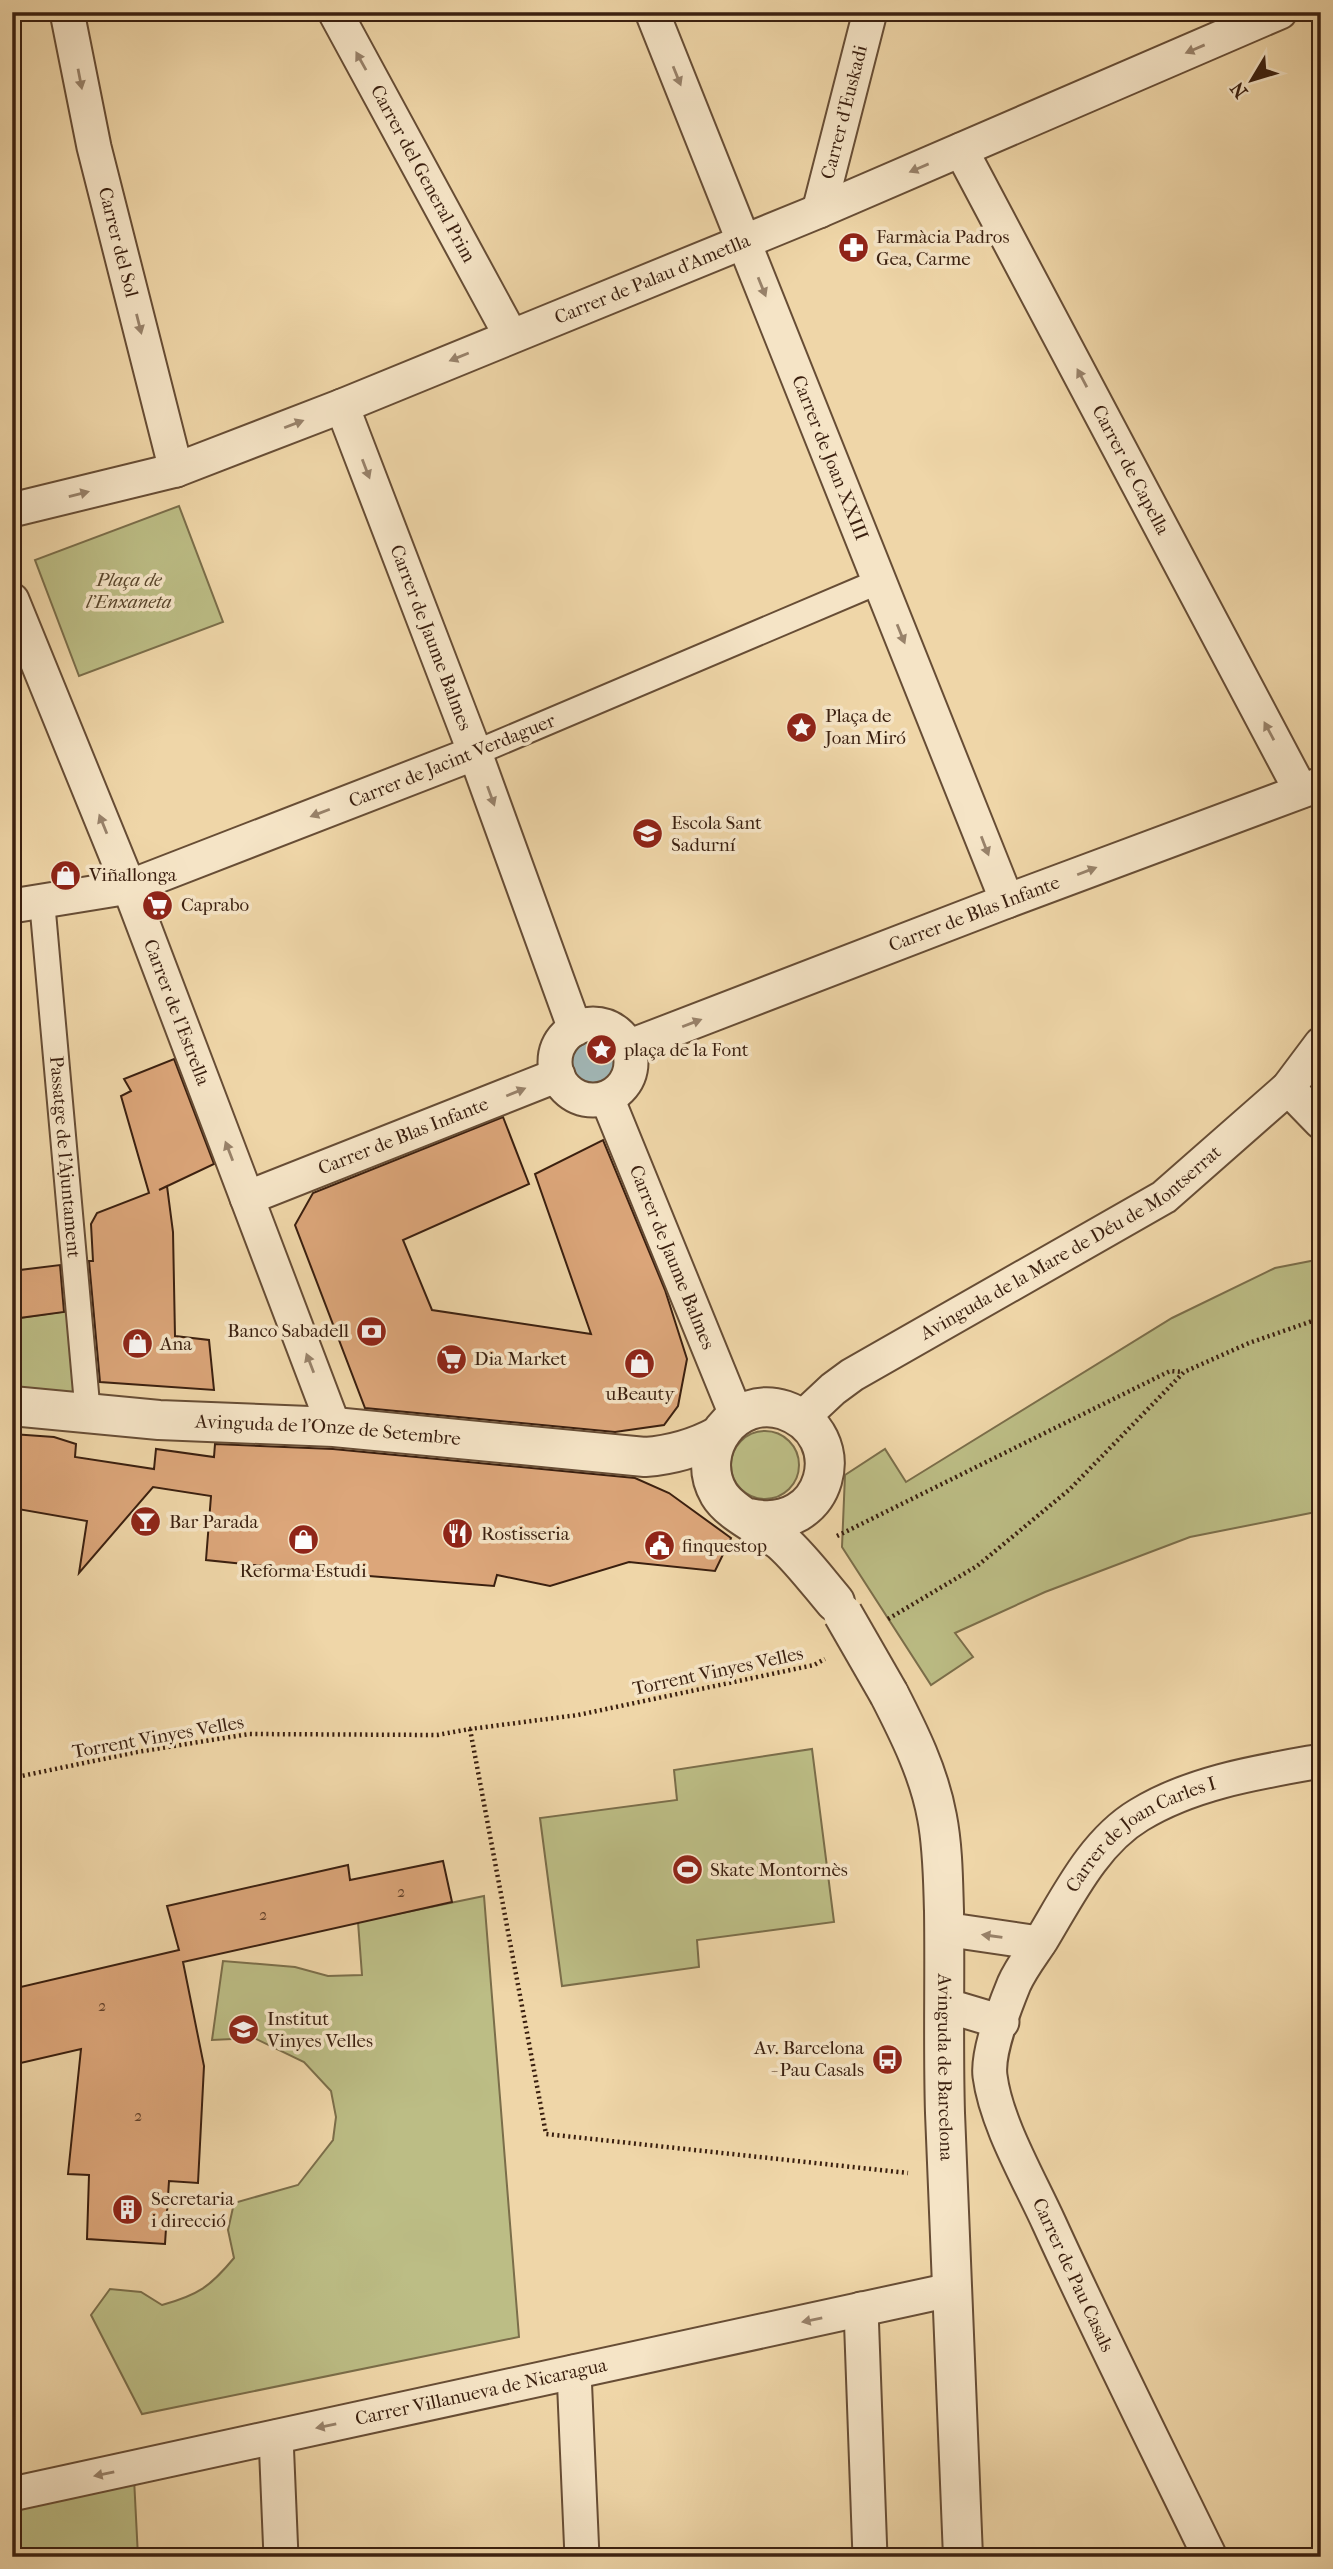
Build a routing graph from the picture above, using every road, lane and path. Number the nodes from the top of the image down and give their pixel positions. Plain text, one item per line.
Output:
1 (67, 12) edge
2 (335, 12) edge
3 (652, 12) edge
4 (870, 12) edge
5 (1280, 12) edge
6 (961, 150) junction
7 (818, 211) junction
8 (744, 243) junction
9 (511, 336) junction
10 (342, 406) junction
11 (176, 470) junction
12 (12, 510) edge
13 (880, 581) junction
14 (12, 600) edge
15 (475, 753) junction
16 (1311, 787) edge
17 (129, 887) junction
18 (1007, 901) junction
19 (27, 904) edge
20 (575, 1029) junction
21 (1321, 1044) edge
22 (628, 1047) junction
23 (558, 1075) junction
24 (1288, 1088) junction
25 (607, 1098) junction
26 (1321, 1122) edge
27 (247, 1198) junction
28 (1321, 1318) edge
29 (1184, 1372) junction
30 (12, 1406) edge
31 (88, 1415) junction
32 (802, 1418) junction
33 (728, 1426) junction
34 (334, 1427) junction
35 (645, 1457) junction
36 (817, 1492) junction
37 (735, 1507) junction
38 (837, 1536) dead end
39 (839, 1608) junction
40 (881, 1623) dead end
41 (825, 1658) dead end
42 (470, 1729) junction
43 (1321, 1761) edge
44 (12, 1778) edge
45 (944, 1929) junction
46 (1039, 1943) junction
47 (1015, 1982) joint
48 (945, 2005) junction
49 (1002, 2022) junction
50 (916, 2174) dead end
51 (950, 2290) junction
52 (861, 2309) junction
53 (574, 2372) junction
54 (276, 2437) junction
55 (12, 2494) edge
56 (281, 2557) edge
57 (582, 2557) edge
58 (870, 2557) edge
59 (963, 2557) edge
60 (1210, 2557) edge

1 -> 11 street, Carrer del Sol
9 -> 2 street, Carrer del General Prim
3 -> 8 street, Carrer de Joan XXIII
4 - 7 street, Carrer d'Euskadi
5 -> 6 street, Carrer de Palau d'Ametlla
6 -> 7 street, Carrer de Palau d'Ametlla
16 -> 6 street, Carrer de Capella
7 - 8 street, Carrer de Palau d'Ametlla
8 - 9 street, Carrer de Palau d'Ametlla
8 -> 13 street, Carrer de Joan XXIII
9 -> 10 street, Carrer de Palau d'Ametlla
11 -> 10 street, Carrer de Palau d'Ametlla
10 -> 15 street, Carrer de Jaume Balmes
12 -> 11 street, Carrer de Palau d'Ametlla
13 - 15 street, Carrer de Jacint Verdaguer
13 -> 18 street, Carrer de Joan XXIII
17 -> 14 street, Carrer de l'Estrella
15 -> 17 street, Carrer de Jacint Verdaguer
15 -> 20 street, Carrer de Jaume Balmes
18 -> 16 street, Carrer de Blas Infante
17 - 19 street, Carrer de Jacint Verdaguer
27 -> 17 street, Carrer de l'Estrella
22 -> 18 street, Carrer de Blas Infante
19 - 31 street, Passatge de l'Ajuntament
20 - 22 street
20 - 23 street
21 - 24 street, Avinguda de la Mare de Déu de Montserrat
22 - 25 street
23 - 25 street
27 -> 23 street, Carrer de Blas Infante
24 - 26 street
24 - 32 street, Avinguda de la Mare de Déu de Montserrat
25 - 33 street, Carrer de Jaume Balmes
34 -> 27 street, Carrer de l'Estrella
28 - 29 path
29 - 38 path
29 - 40 path
30 - 31 street, Avinguda de l'Onze de Setembre
31 - 34 street, Avinguda de l'Onze de Setembre
32 - 33 street
32 - 36 street
33 - 35 street
33 - 37 street
34 - 35 street, Avinguda de l'Onze de Setembre
35 - 37 street
36 - 37 street
36 - 39 street
37 - 39 street
39 - 45 street, Avinguda de Barcelona, bridge
41 - 42 path, Torrent Vinyes Velles
42 - 44 path, Torrent Vinyes Velles
42 - 50 path
43 - 46 street, Carrer de Joan Carles I
46 -> 45 street
45 - 48 street, Avinguda de Barcelona
46 - 47 street, Carrer de Joan Carles I
47 - 49 street, Carrer de Pau Casals
48 - 49 street
48 - 51 street, Avinguda de Barcelona
49 - 60 street, Carrer de Pau Casals
51 - 52 street, Carrer Villanueva de Nicaragua
51 - 59 street, Avinguda de Barcelona
52 -> 53 street, Carrer Villanueva de Nicaragua
52 - 58 street
53 -> 54 street, Carrer Villanueva de Nicaragua
53 - 57 street
54 -> 55 street, Carrer Villanueva de Nicaragua
54 - 56 street

